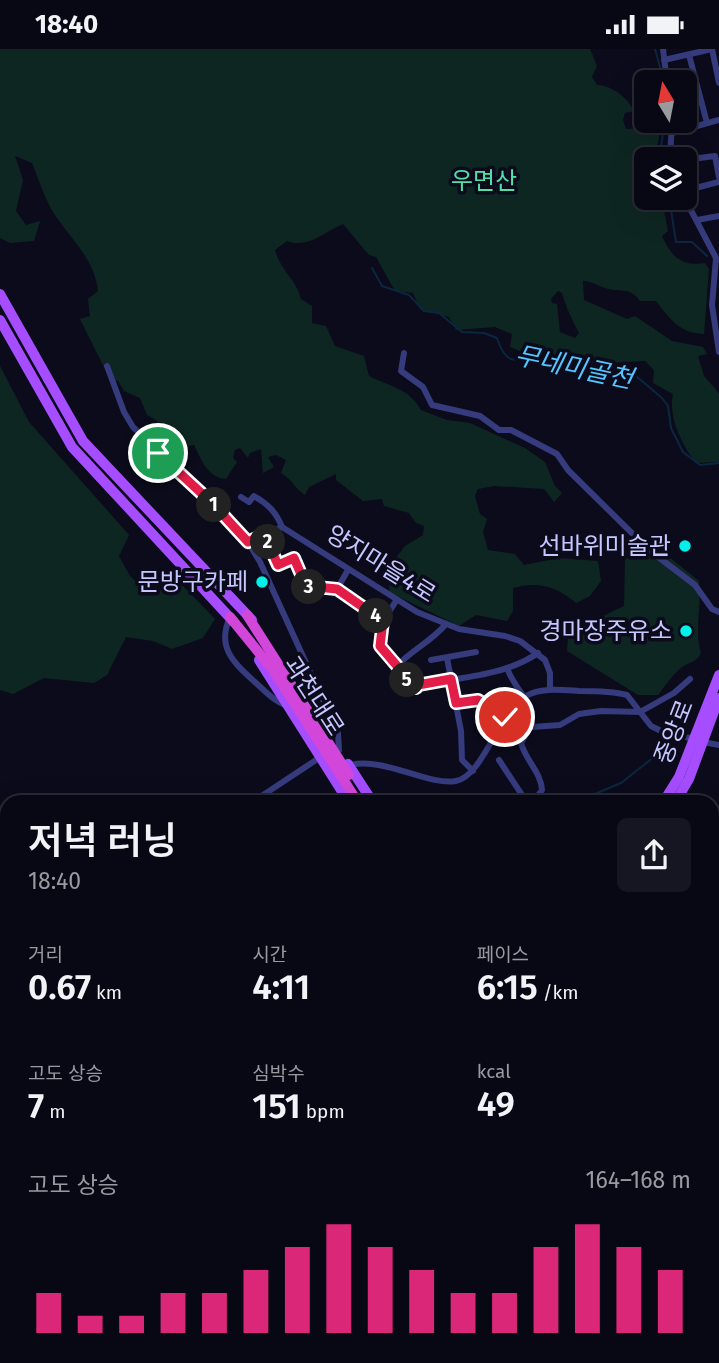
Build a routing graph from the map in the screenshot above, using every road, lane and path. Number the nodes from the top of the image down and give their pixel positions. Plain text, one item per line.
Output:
1 (663, 49) edge
2 (712, 49) edge
3 (689, 55) junction
4 (664, 60) junction
5 (665, 70) edge
6 (719, 83) edge
7 (719, 120) edge
8 (707, 123) junction
9 (697, 126) edge
10 (672, 133) edge
11 (671, 147) edge
12 (697, 158) edge
13 (719, 179) edge
14 (697, 187) edge
15 (691, 210) edge
16 (719, 216) edge
17 (697, 220) junction
18 (717, 250) edge
19 (717, 278) edge
20 (0, 294) edge
21 (0, 320) edge
22 (718, 338) edge
23 (719, 352) edge
24 (404, 353) dead end
25 (107, 366) dead end
26 (241, 496) dead end
27 (282, 527) junction
28 (264, 534) junction
29 (248, 542) junction
30 (348, 571) junction
31 (337, 589) junction
32 (397, 601) junction
33 (719, 612) edge
34 (247, 615) junction
35 (230, 617) junction
36 (383, 621) junction
37 (446, 624) junction
38 (476, 652) dead end
39 (538, 653) junction
40 (447, 657) junction
41 (431, 660) dead end
42 (396, 667) junction
43 (507, 668) junction
44 (719, 675) edge
45 (451, 679) junction
46 (690, 679) dead end
47 (550, 689) junction
48 (526, 696) junction
49 (719, 698) edge
50 (456, 703) junction
51 (289, 707) junction
52 (640, 712) junction
53 (505, 717) junction
54 (531, 727) junction
55 (699, 741) junction
56 (719, 745) edge
57 (339, 750) junction
58 (319, 758) junction
59 (499, 760) dead end
60 (346, 761) junction
61 (473, 771) junction
62 (263, 795) edge
63 (344, 795) edge
64 (353, 795) edge
65 (361, 795) edge
66 (368, 795) edge
67 (522, 795) edge
68 (538, 795) edge
69 (668, 795) edge
70 (680, 795) edge

1 - 4 street
2 - 3 street
2 - 6 street
3 - 4 street
3 - 8 street
4 - 5 street
7 - 8 street
8 - 9 street
10 - 11 street
12 - 13 street
13 - 14 street
15 - 17 street
16 - 17 street
17 - 18 street
18 - 19 street
19 - 22 street
20 - 34 main road
21 - 35 main road
22 - 23 street
24 - 33 street
25 - 29 street
26 - 27 street, 양지마을4로
27 - 28 street
27 - 30 street, 양지마을4로
28 - 29 street
28 - 31 street
29 - 57 street
30 - 31 street
30 - 32 street, 양지마을4로
31 - 36 street
32 - 36 street
32 - 37 street, 양지마을4로
34 - 57 main road
34 - 65 highway, 과천대로
35 - 51 main road
35 - 51 street
35 - 64 highway, 과천대로
36 - 42 street
37 - 39 street, 양지마을4로
37 - 42 street
38 - 40 street
39 - 43 street
39 - 47 street
40 - 41 street
40 - 45 street
42 - 45 street
43 - 45 street
43 - 48 street
44 - 55 main road, 중앙로
45 - 50 street
46 - 52 street
47 - 48 street
47 - 52 street
48 - 53 street
48 - 54 street
49 - 55 main road, 중앙로
50 - 53 street
50 - 61 street
51 - 58 main road
52 - 54 street
52 - 55 street
53 - 61 street
54 - 68 street
55 - 56 street
55 - 69 main road, 중앙로
55 - 70 main road, 중앙로
57 - 60 main road
58 - 62 street
58 - 63 main road
59 - 67 street
60 - 61 street
60 - 66 main road

